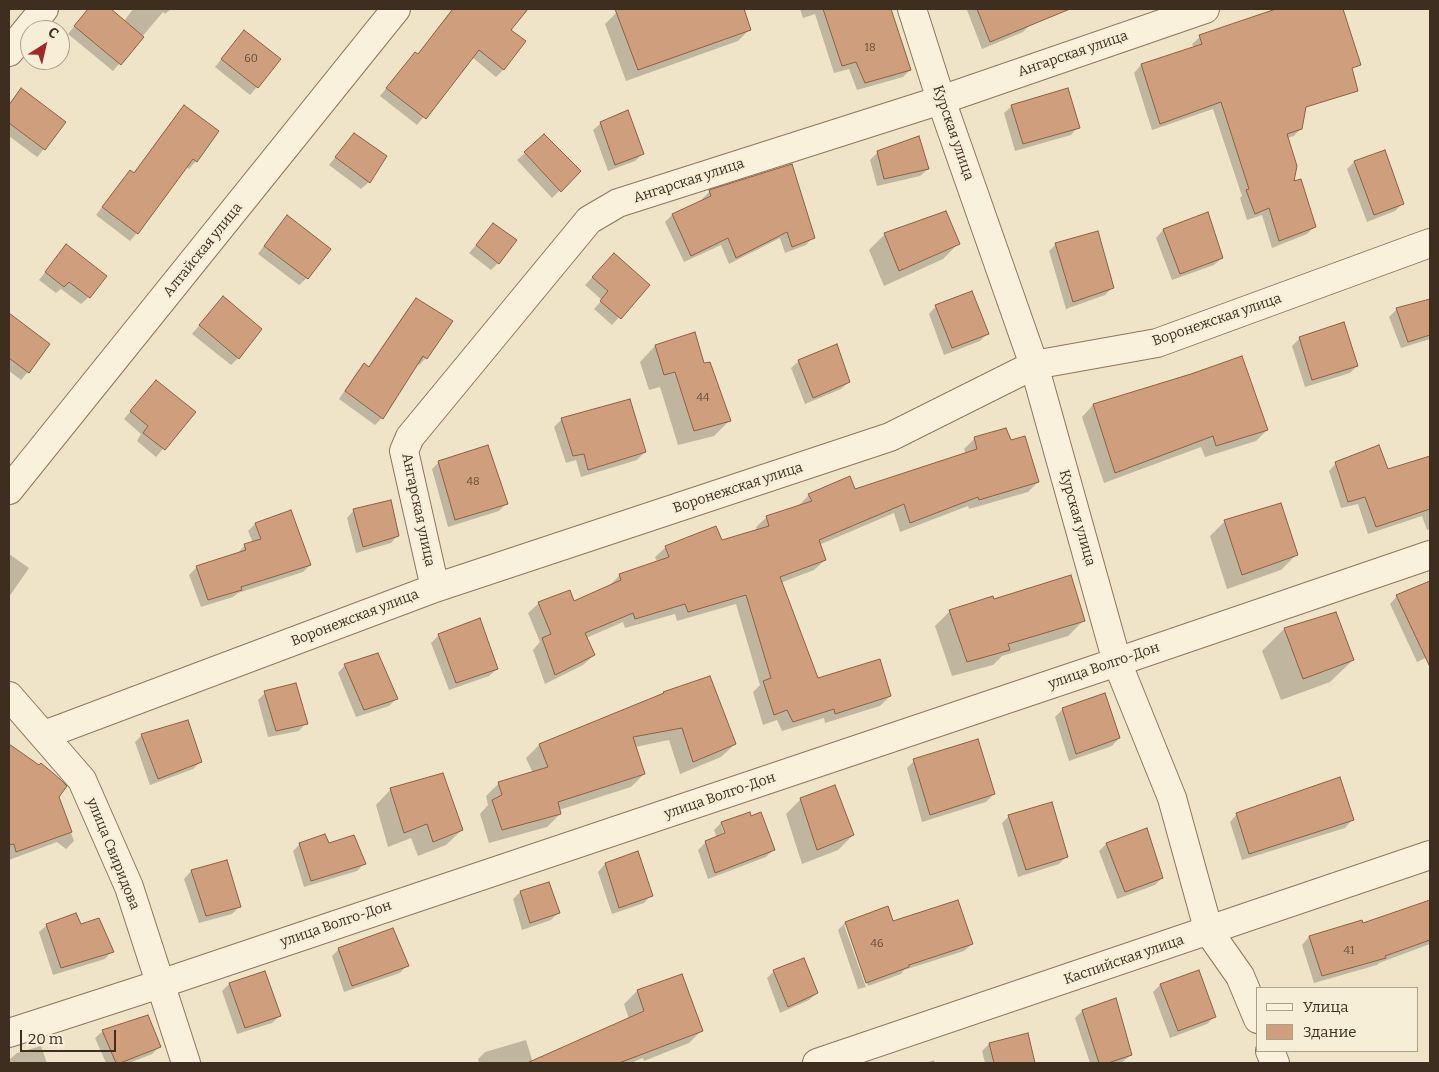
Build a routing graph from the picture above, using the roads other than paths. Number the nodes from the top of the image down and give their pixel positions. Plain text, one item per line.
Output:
1 (44, 9) edge
2 (396, 9) edge
3 (912, 9) edge
4 (1205, 9) edge
5 (9, 52) edge
6 (942, 100) junction
7 (1430, 243) edge
8 (1034, 364) junction
9 (9, 490) edge
10 (1430, 555) edge
11 (435, 588) junction
12 (1117, 662) junction
13 (9, 696) edge
14 (44, 735) junction
15 (1430, 855) edge
16 (1209, 932) junction
17 (160, 984) junction
18 (1256, 1014) edge
19 (9, 1033) edge
20 (186, 1063) edge
21 (817, 1063) edge

1 - 5 street
2 - 9 street, Алтайская улица
3 - 6 street, Курская улица
4 - 6 street, Ангарская улица
6 - 8 street, Курская улица
6 - 11 street, Ангарская улица
7 - 8 street, Воронежская улица
8 - 11 street, Воронежская улица
8 - 12 street, Курская улица
10 - 12 street, улица Волго-Дон
11 - 14 street, Воронежская улица
12 - 16 street, Курская улица
12 - 17 street, улица Волго-Дон
13 - 14 street, улица Свиридова
14 - 17 street, улица Свиридова
15 - 16 street, Каспийская улица
16 - 18 street, Курская улица
16 - 21 street, Каспийская улица
17 - 19 street, улица Волго-Дон
17 - 20 street, улица Свиридова

